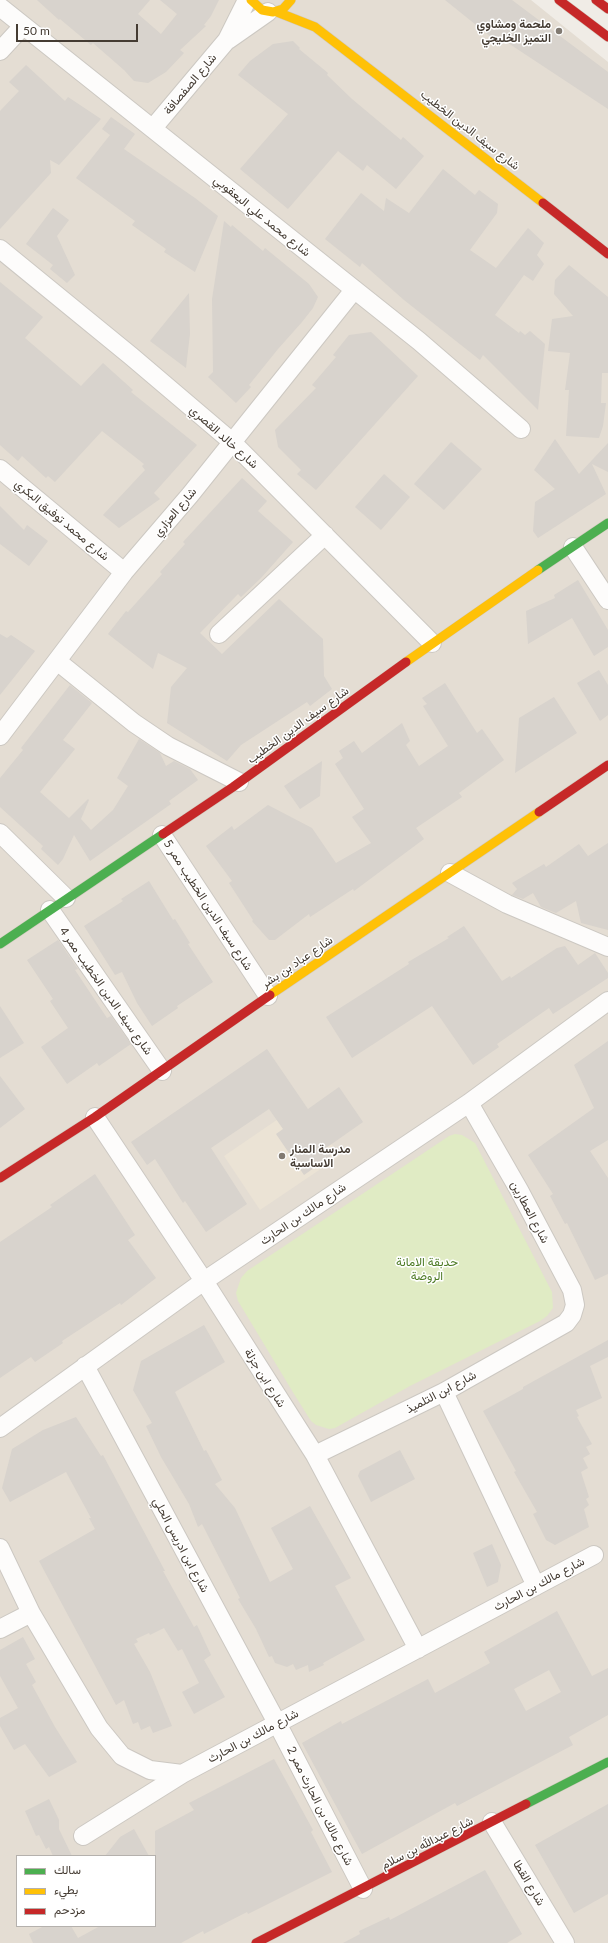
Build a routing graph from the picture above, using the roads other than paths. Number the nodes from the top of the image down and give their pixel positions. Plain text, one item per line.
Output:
1 (247, 0) edge
2 (251, 0) edge
3 (291, 0) edge
4 (559, 0) edge
5 (596, 0) edge
6 (0, 7) edge
7 (608, 9) edge
8 (272, 12) junction
9 (307, 13) dead end
10 (23, 26) junction
11 (315, 27) junction
12 (608, 37) edge
13 (228, 40) junction
14 (0, 51) edge
15 (152, 128) junction
16 (0, 249) edge
17 (608, 254) edge
18 (354, 290) junction
19 (521, 429) dead end
20 (231, 441) junction
21 (0, 469) edge
22 (608, 523) edge
23 (325, 535) junction
24 (573, 547) junction
25 (124, 572) junction
26 (608, 600) edge
27 (219, 634) dead end
28 (432, 643) junction
29 (57, 661) junction
30 (0, 736) edge
31 (608, 765) edge
32 (240, 782) junction
33 (0, 832) edge
34 (162, 835) junction
35 (450, 872) junction
36 (66, 898) junction
37 (50, 910) junction
38 (0, 944) edge
39 (608, 947) edge
40 (268, 996) junction
41 (608, 1001) edge
42 (162, 1071) junction
43 (469, 1103) junction
44 (95, 1117) junction
45 (0, 1178) edge
46 (204, 1280) junction
47 (566, 1324) joint
48 (86, 1366) junction
49 (444, 1392) junction
50 (0, 1428) edge
51 (315, 1456) junction
52 (0, 1548) edge
53 (594, 1555) dead end
54 (536, 1586) junction
55 (31, 1613) junction
56 (0, 1629) edge
57 (418, 1649) junction
58 (277, 1723) junction
59 (608, 1762) edge
60 (182, 1774) junction
61 (492, 1822) junction
62 (83, 1836) dead end
63 (363, 1889) junction
64 (256, 1943) edge
65 (565, 1943) edge

1 - 13 street, شارع الصفصافة
2 - 8 main road, شارع سيف الدين الخطيب
3 - 8 main road
4 - 12 main road
5 - 7 main road
6 - 10 street, شارع محمد علي اليعقوبي
8 - 11 main road, شارع سيف الدين الخطيب
8 - 13 street, شارع الصفصافة
9 - 11 main road, شارع سيف الدين الخطيب
10 - 14 street
10 - 15 street, شارع محمد علي اليعقوبي
11 - 17 main road, شارع سيف الدين الخطيب
13 - 15 street, شارع الصفصافة
15 - 18 street, شارع محمد علي اليعقوبي
16 - 20 street, شارع خالد القصري
18 - 19 street, شارع محمد علي اليعقوبي
18 - 20 street, شارع العزاري
20 - 23 street, شارع خالد القصري
20 - 25 street, شارع العزاري
21 - 25 street, شارع محمد توفيق البكري
22 - 24 main road, شارع سيف الدين الخطيب
23 - 27 street
23 - 28 street, شارع خالد القصري
24 - 26 street
24 - 28 main road, شارع سيف الدين الخطيب
25 - 29 street, شارع العزاري
28 - 32 main road, شارع سيف الدين الخطيب
29 - 30 street, شارع العزاري
29 - 32 street
31 - 35 main road, شارع عباد بن بشر
32 - 34 main road, شارع سيف الدين الخطيب
33 - 36 street
34 - 36 main road, شارع سيف الدين الخطيب
34 - 40 street, شارع سيف الدين الخطيب ممر 5
35 - 39 street
35 - 40 main road, شارع عباد بن بشر
36 - 37 main road, شارع سيف الدين الخطيب
37 - 38 main road, شارع سيف الدين الخطيب
37 - 42 street, شارع سيف الدين الخطيب ممر 4
40 - 42 main road, شارع عباد بن بشر
41 - 43 street, شارع مالك بن الحارث
42 - 44 main road, شارع عباد بن بشر
43 - 46 street, شارع مالك بن الحارث
43 - 47 street, شارع العطارين
44 - 45 main road, شارع عباد بن بشر
44 - 46 street, شارع ابن جزلة
46 - 48 street, شارع مالك بن الحارث
46 - 51 street, شارع ابن جزلة
47 - 49 street, شارع ابن التلميذ
48 - 50 street, شارع مالك بن الحارث
48 - 58 street, شارع ابن ادريس الحلي
49 - 51 street, شارع ابن التلميذ
49 - 54 street
51 - 57 street, شارع ابن جزلة
52 - 55 street
53 - 54 street, شارع مالك بن الحارث
54 - 57 street, شارع مالك بن الحارث
55 - 56 street
55 - 60 street
57 - 58 street, شارع مالك بن الحارث
58 - 60 street, شارع مالك بن الحارث
58 - 63 street, شارع مالك بن الحارث ممر 2
59 - 61 main road, شارع عبدالله بن سلام
60 - 62 street, شارع مالك بن الحارث
61 - 63 main road, شارع عبدالله بن سلام
61 - 65 street, شارع القطا
63 - 64 main road, شارع عبدالله بن سلام

